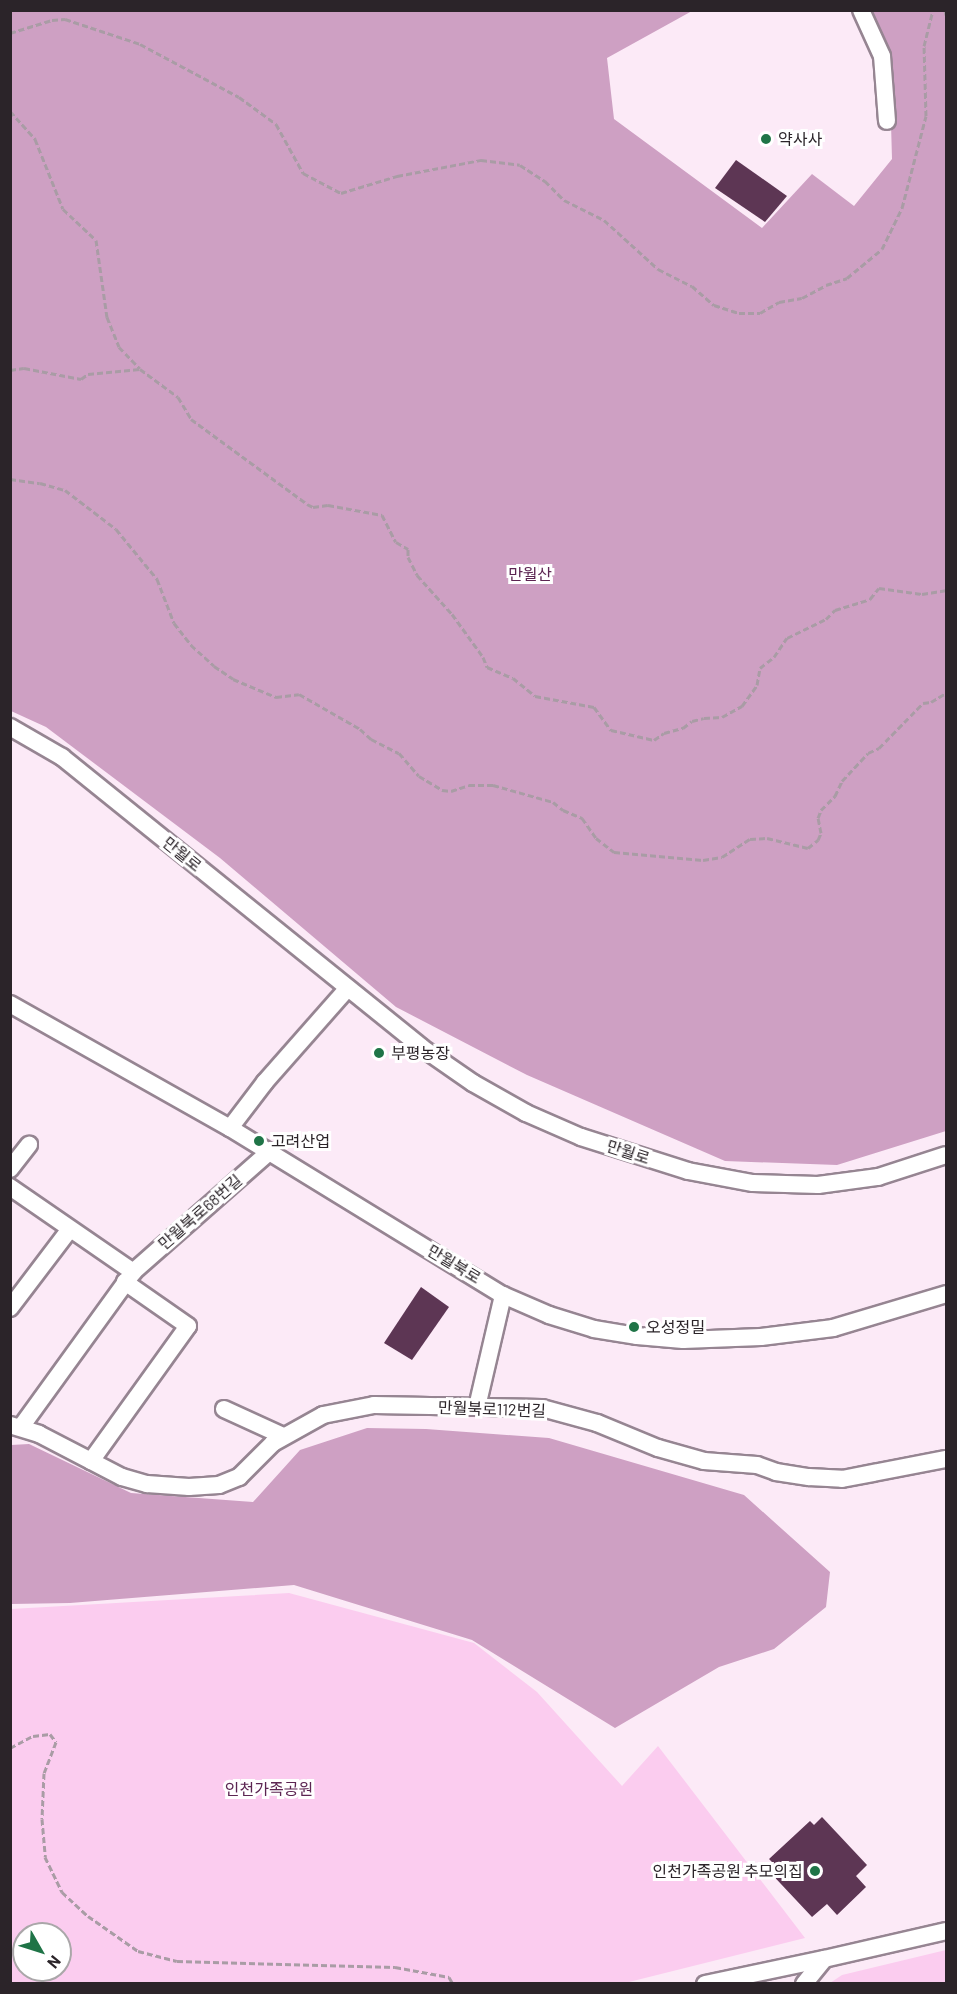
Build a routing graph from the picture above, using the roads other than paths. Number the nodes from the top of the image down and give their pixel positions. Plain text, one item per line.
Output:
1 (861, 10) edge
2 (887, 121) dead end
3 (10, 727) edge
4 (348, 988) junction
5 (12, 1006) edge
6 (230, 1128) junction
7 (29, 1145) dead end
8 (268, 1153) junction
9 (946, 1155) edge
10 (10, 1169) edge
11 (10, 1187) edge
12 (70, 1229) junction
13 (129, 1277) junction
14 (503, 1294) junction
15 (946, 1294) edge
16 (10, 1308) edge
17 (477, 1407) junction
18 (224, 1410) dead end
19 (16, 1426) edge
20 (284, 1436) junction
21 (946, 1459) edge
22 (90, 1461) junction
23 (946, 1930) edge
24 (824, 1959) junction
25 (738, 1977) junction
26 (705, 1983) edge
27 (755, 1983) edge
28 (804, 1983) edge

1 - 2 street
3 - 4 street, 만월로
4 - 6 street
4 - 9 street, 만월로
5 - 6 street, 만월북로
6 - 8 street, 만월북로
7 - 10 street
8 - 13 street, 만월북로68번길
8 - 14 street, 만월북로
11 - 12 street
12 - 13 street
12 - 16 street
13 - 19 street, 만월북로68번길
13 - 22 street
14 - 15 street, 만월북로
14 - 17 street
17 - 20 street, 만월북로112번길
17 - 21 street, 만월북로112번길
18 - 20 street
19 - 22 street, 만월북로112번길
20 - 22 street, 만월북로112번길
23 - 24 street
24 - 25 street
24 - 28 street
25 - 26 street
25 - 27 street

